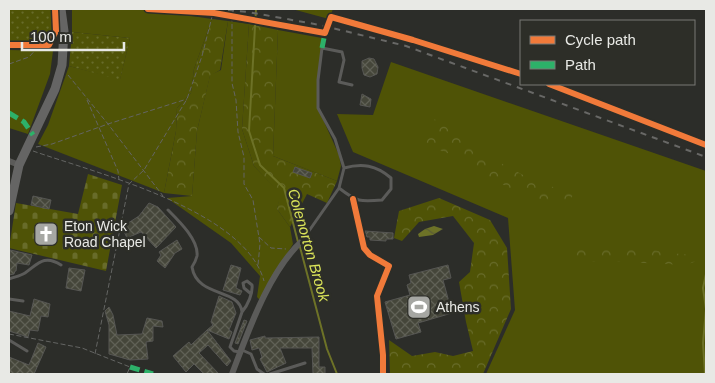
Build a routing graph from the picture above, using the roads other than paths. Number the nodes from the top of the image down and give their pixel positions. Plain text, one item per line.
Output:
1 (61, 9) edge
2 (352, 85) dead end
3 (9, 161) edge
4 (19, 165) junction
5 (344, 168) junction
6 (339, 188) junction
7 (353, 199) junction
8 (168, 210) dead end
9 (9, 211) edge
10 (304, 239) joint
11 (61, 265) dead end
12 (9, 278) edge
13 (250, 293) dead end
14 (9, 299) edge
15 (24, 300) dead end
16 (242, 312) junction
17 (9, 340) edge
18 (27, 351) dead end
19 (241, 351) junction
20 (305, 363) dead end
21 (232, 374) edge
22 (264, 374) edge
23 (270, 374) edge
24 (384, 374) edge

1 - 4 main road
2 - 5 lane
3 - 4 street
4 - 9 main road
5 - 6 lane
5 - 7 lane
6 - 7 lane
6 - 10 lane
7 - 24 street
8 - 16 lane
10 - 19 street
11 - 12 lane
13 - 16 lane
14 - 15 lane
16 - 19 lane
17 - 18 lane
19 - 21 street
19 - 22 lane
20 - 23 lane

